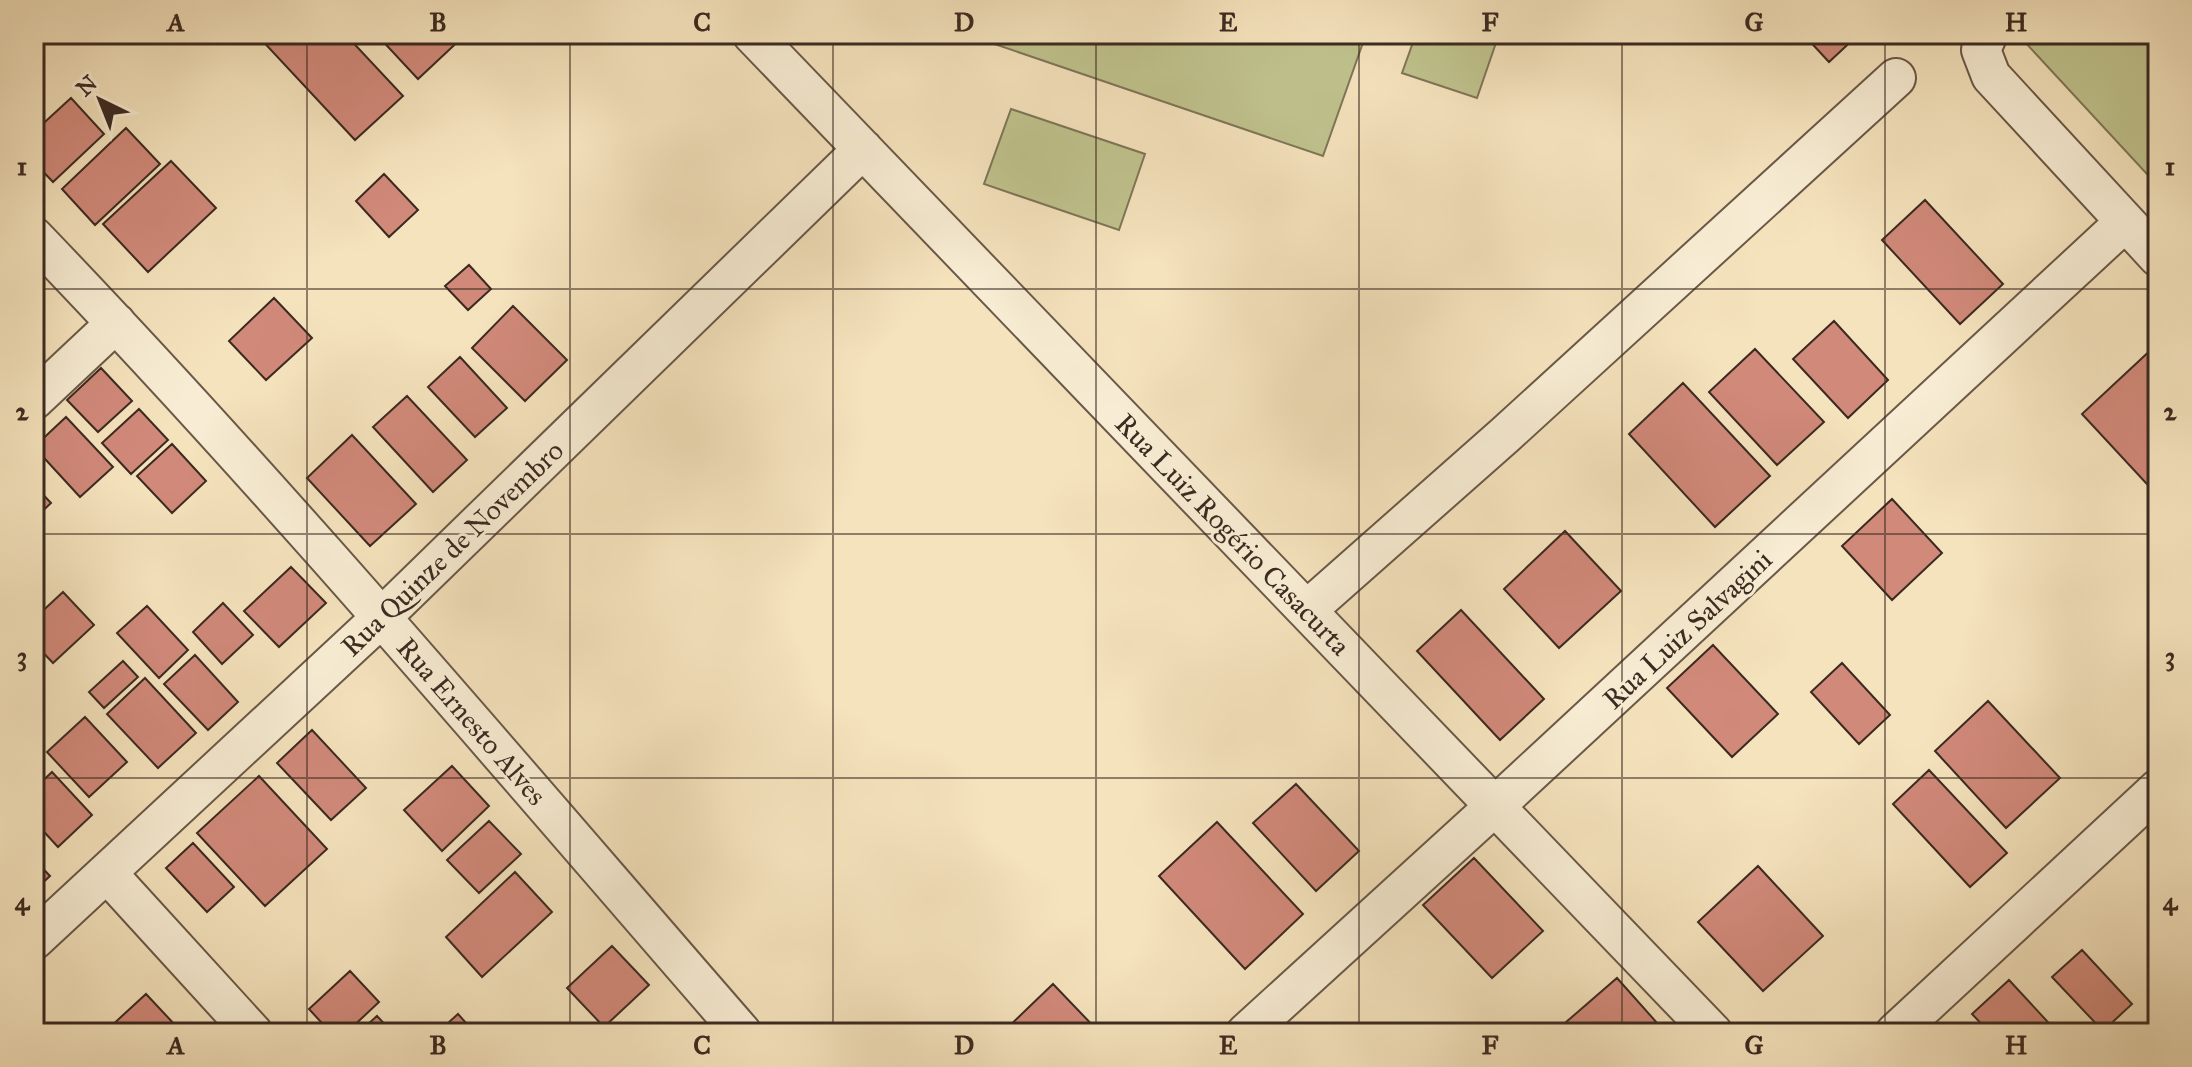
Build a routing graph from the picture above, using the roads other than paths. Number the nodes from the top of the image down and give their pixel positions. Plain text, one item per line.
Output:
1 (752, 34) edge
2 (1988, 34) edge
3 (1896, 78) dead end
4 (863, 149) junction
5 (2125, 222) junction
6 (34, 237) edge
7 (2158, 257) edge
8 (116, 323) junction
9 (34, 400) edge
10 (1307, 610) junction
11 (382, 617) junction
12 (2158, 789) edge
13 (1495, 806) junction
14 (107, 873) junction
15 (34, 940) edge
16 (253, 1033) edge
17 (742, 1033) edge
18 (1246, 1033) edge
19 (1713, 1033) edge
20 (1895, 1033) edge

1 - 4 street, Rua Luiz Rogério Casacurta
2 - 5 street
3 - 10 street
4 - 10 street, Rua Luiz Rogério Casacurta
4 - 11 street, Rua Quinze de Novembro
5 - 7 street
5 - 13 street, Rua Luiz Salvagini
6 - 8 street, Rua Ernesto Alves
8 - 9 street
8 - 11 street, Rua Ernesto Alves
10 - 13 street, Rua Luiz Rogério Casacurta
11 - 14 street, Rua Quinze de Novembro
11 - 17 street, Rua Ernesto Alves
12 - 20 street
13 - 18 street, Rua Luiz Salvagini
13 - 19 street, Rua Luiz Rogério Casacurta
14 - 15 street, Rua Quinze de Novembro
14 - 16 street

